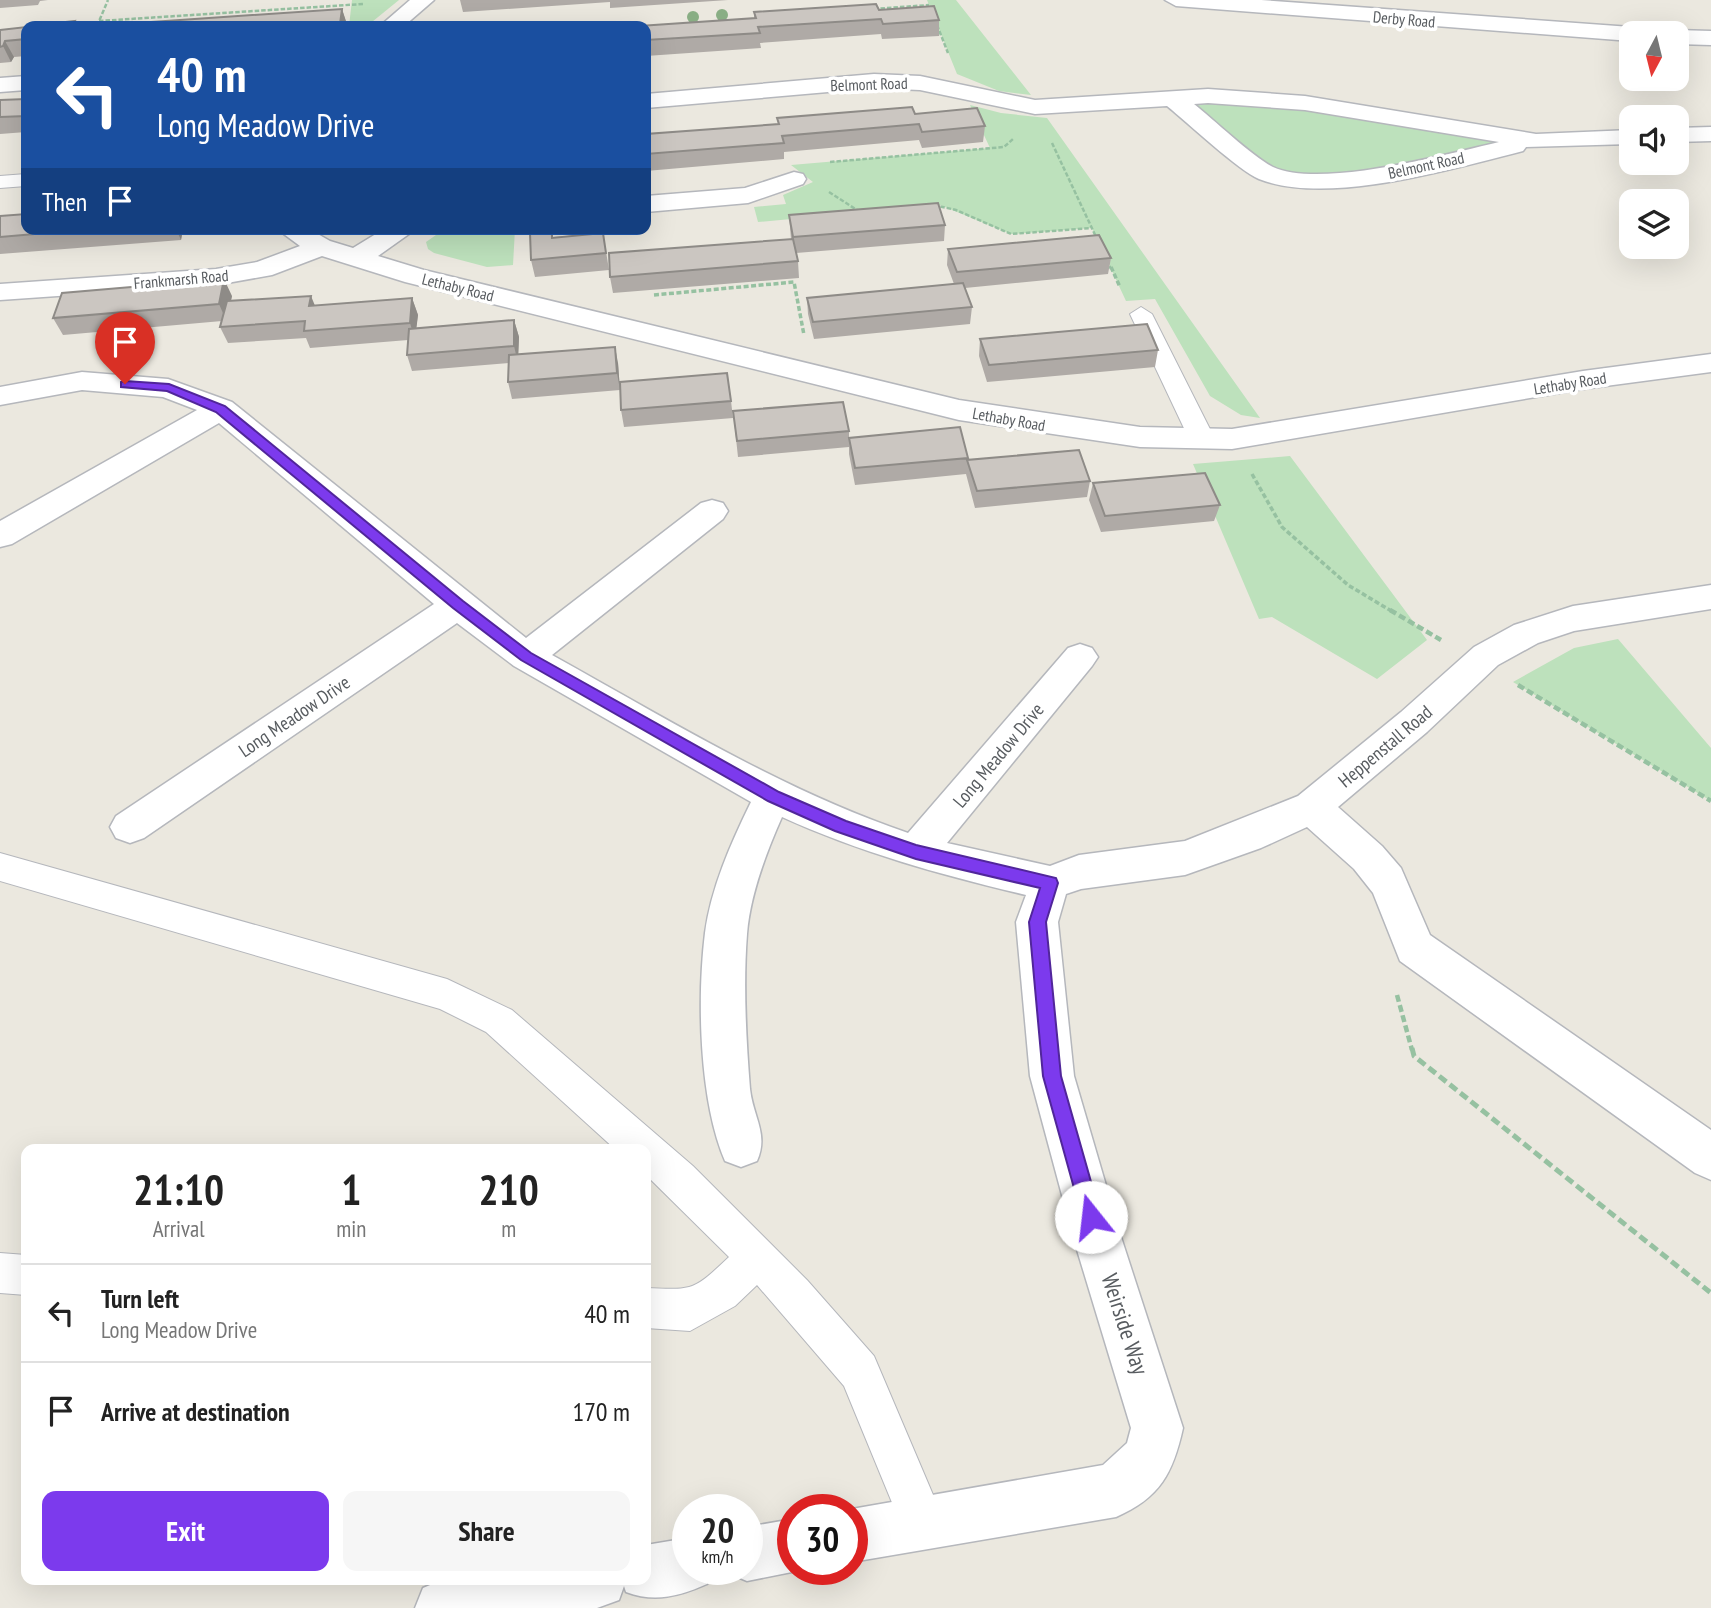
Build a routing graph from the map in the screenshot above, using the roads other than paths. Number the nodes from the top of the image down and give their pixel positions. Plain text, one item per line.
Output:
1 (423, 0) edge
2 (1176, 0) edge
3 (397, 21) edge
4 (1619, 33) edge
5 (1689, 37) edge
6 (1711, 38) edge
7 (21, 83) edge
8 (0, 85) edge
9 (1173, 99) junction
10 (651, 101) edge
11 (1711, 134) edge
12 (1689, 135) edge
13 (1619, 138) edge
14 (1536, 141) junction
15 (794, 179) dead end
16 (21, 180) edge
17 (0, 181) edge
18 (651, 204) edge
19 (300, 235) edge
20 (393, 235) edge
21 (321, 247) junction
22 (355, 258) junction
23 (0, 292) edge
24 (1141, 314) road end
25 (1711, 363) edge
26 (0, 396) edge
27 (221, 409) junction
28 (1203, 441) junction
29 (712, 511) dead end
30 (0, 536) edge
31 (1711, 597) edge
32 (458, 605) junction
33 (526, 657) junction
34 (1080, 657) dead end
35 (773, 796) junction
36 (1312, 807) junction
37 (130, 827) dead end
38 (916, 852) junction
39 (0, 867) edge
40 (1050, 883) junction
41 (638, 1144) edge
42 (741, 1145) dead end
43 (651, 1155) edge
44 (1711, 1157) edge
45 (757, 1257) junction
46 (0, 1273) edge
47 (21, 1275) edge
48 (651, 1308) edge
49 (923, 1523) junction
50 (868, 1532) edge
51 (672, 1567) edge
52 (651, 1571) edge
53 (571, 1585) edge
54 (443, 1608) edge

1 - 3 street
2 - 4 street, Derby Road
5 - 6 street
7 - 8 street
9 - 10 street, Belmont Road
9 - 14 street, Belmont Road
9 - 14 street, Belmont Road
11 - 12 street
13 - 14 street, Belmont Road
15 - 18 street
16 - 17 lane
19 - 21 street
20 - 22 street
21 - 22 street, Lethaby Road
21 - 23 street, Frankmarsh Road
22 - 28 street, Lethaby Road
24 - 28 lane
25 - 28 street, Lethaby Road
26 - 27 street
27 - 30 street
27 - 32 street
29 - 33 street
31 - 36 street, Heppenstall Road
32 - 33 street
32 - 37 street, Long Meadow Drive
33 - 35 street
34 - 38 street, Long Meadow Drive
35 - 38 street
35 - 42 street
36 - 40 street, Heppenstall Road
36 - 44 street
38 - 40 street
39 - 41 lane
40 - 49 street, Weirside Way
43 - 45 lane
45 - 48 lane
45 - 49 lane
46 - 47 lane
49 - 50 street, Weirside Way
51 - 52 street
53 - 54 street

